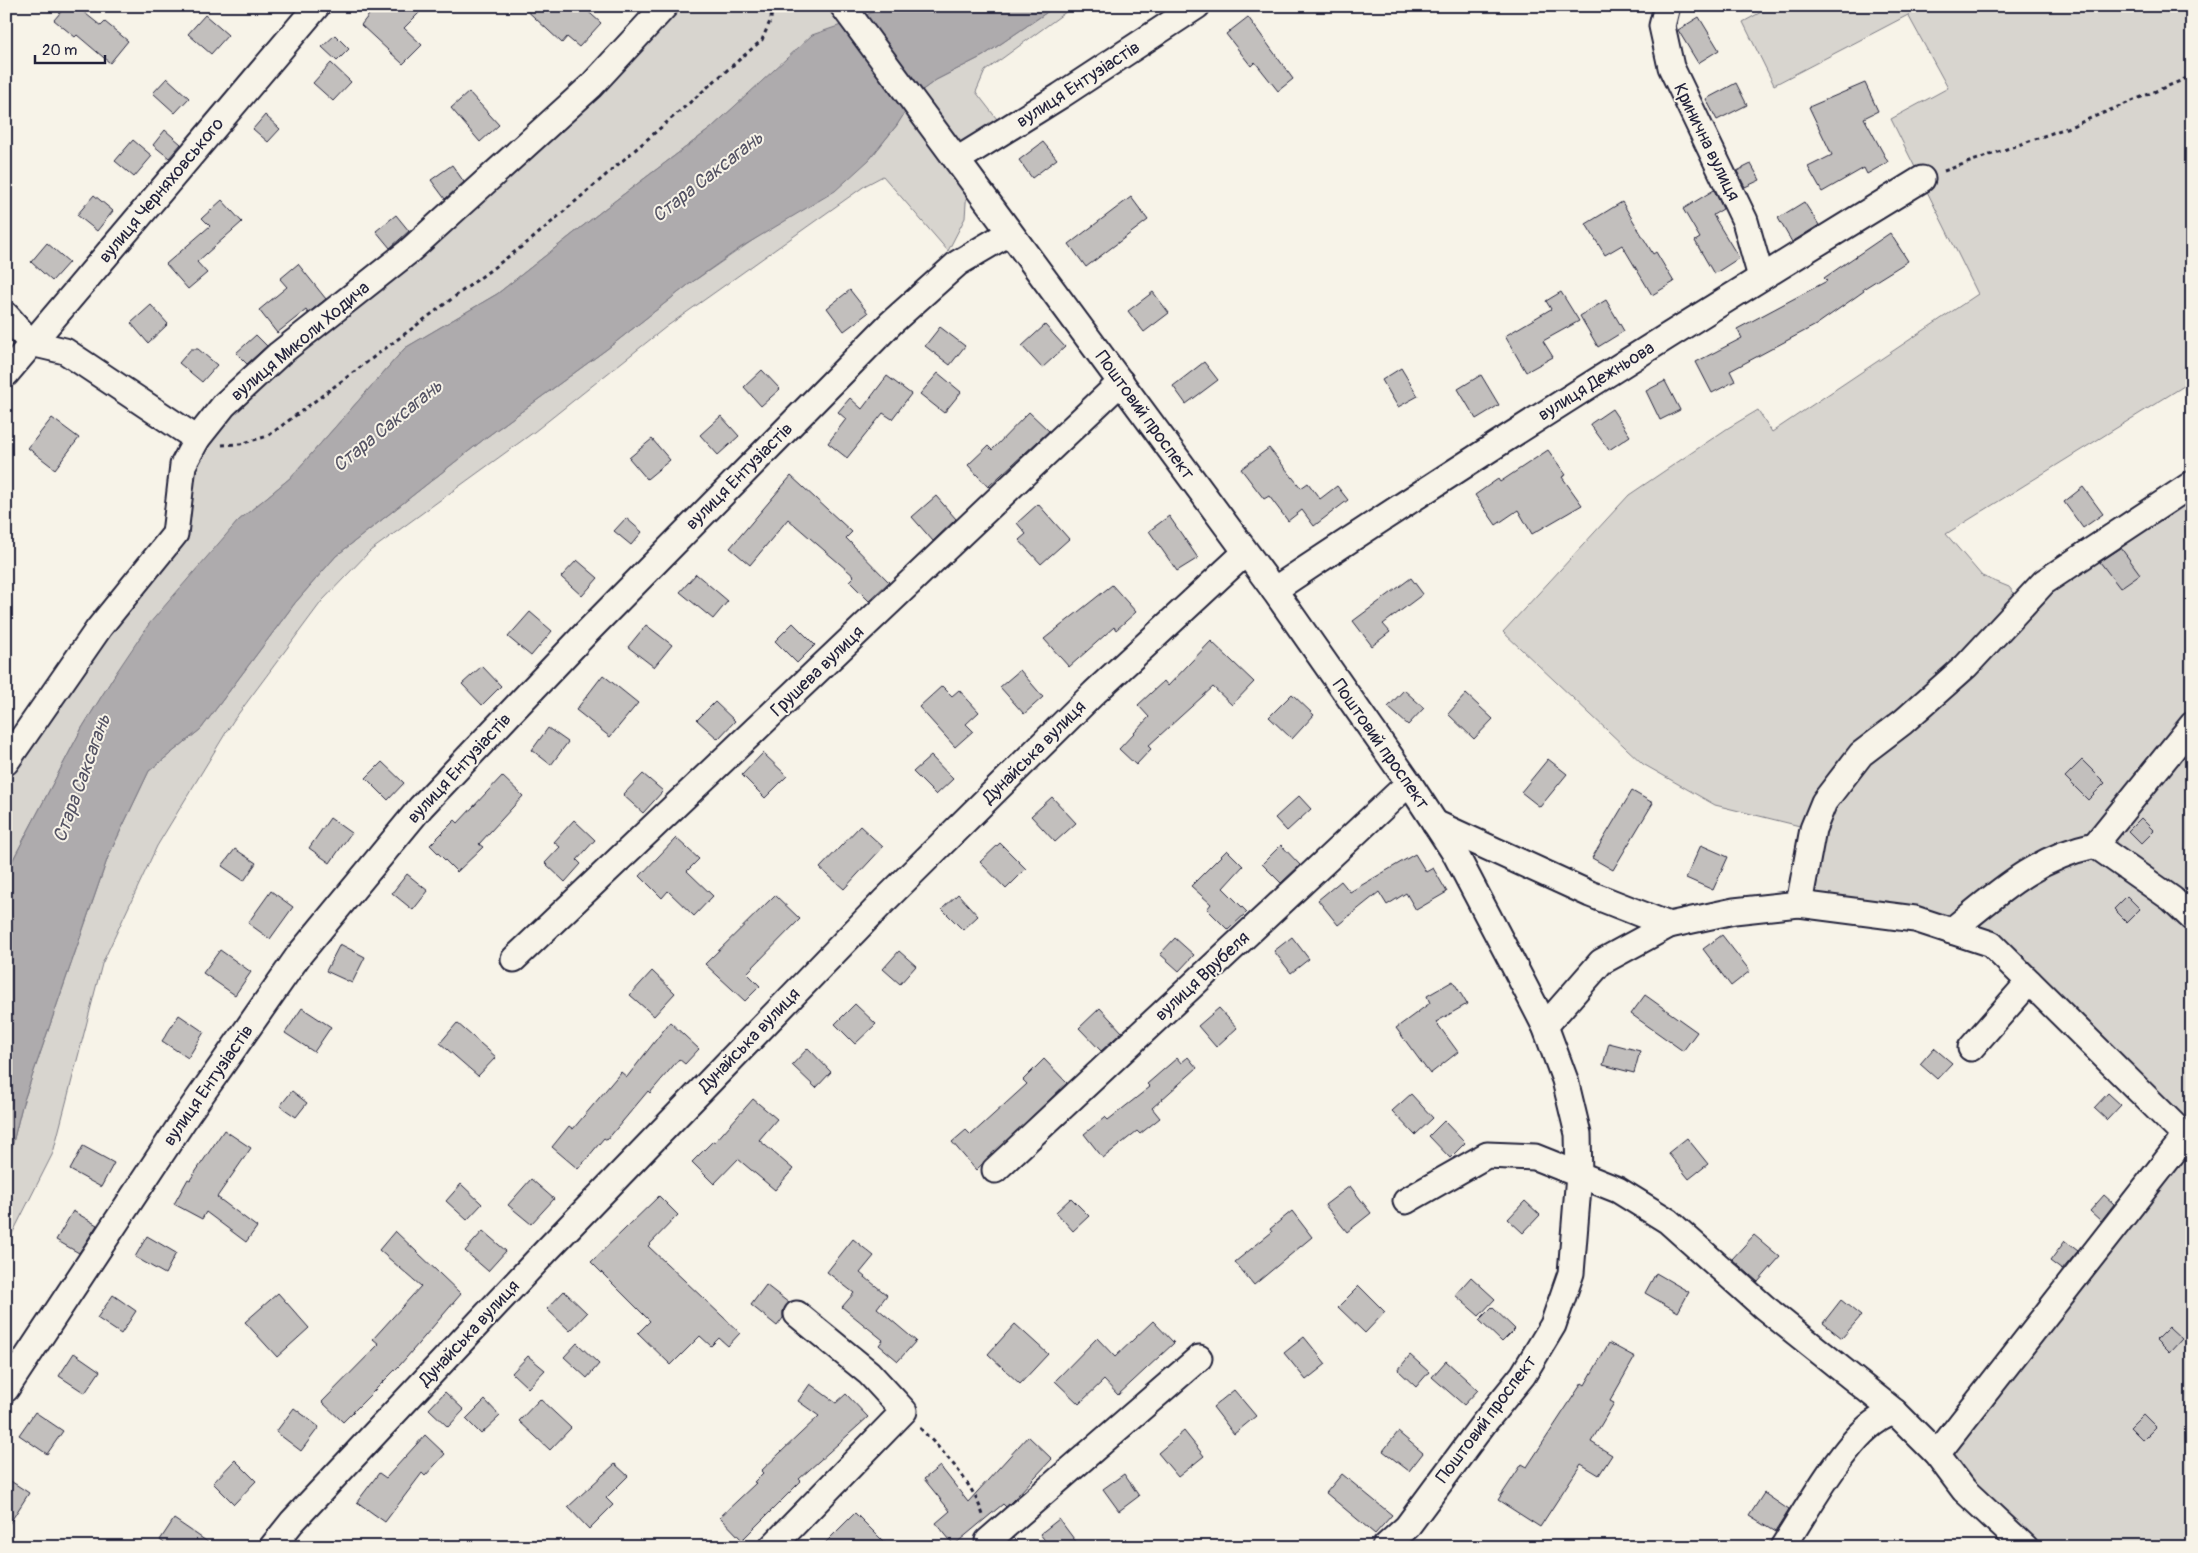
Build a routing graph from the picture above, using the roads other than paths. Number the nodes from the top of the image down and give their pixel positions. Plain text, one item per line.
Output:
1 (317, 6) edge
2 (665, 6) edge
3 (1197, 6) edge
4 (1667, 6) edge
5 (846, 10) edge
6 (957, 160) junction
7 (1922, 179) road end
8 (1009, 233) junction
9 (1761, 277) junction
10 (6, 316) edge
11 (31, 343) junction
12 (6, 374) edge
13 (1121, 382) junction
14 (197, 439) junction
15 (2192, 484) edge
16 (1245, 553) junction
17 (1274, 590) junction
18 (2192, 725) edge
19 (6, 762) edge
20 (1409, 783) junction
21 (1435, 823) junction
22 (2095, 846) junction
23 (1799, 904) junction
24 (2192, 918) edge
25 (1669, 925) junction
26 (1951, 931) junction
27 (514, 959) dead end
28 (2029, 982) junction
29 (1545, 1026) junction
30 (1970, 1048) dead end
31 (2188, 1140) edge
32 (995, 1170) dead end
33 (1579, 1175) junction
34 (1406, 1200) dead end
35 (797, 1314) dead end
36 (1199, 1358) dead end
37 (6, 1389) edge
38 (1895, 1412) junction
39 (1937, 1454) junction
40 (988, 1544) edge
41 (272, 1547) edge
42 (772, 1547) edge
43 (1385, 1547) edge
44 (1783, 1547) edge
45 (2025, 1547) edge

1 - 11 street, вулиця Черняховського
2 - 14 street, вулиця Миколи Ходича
3 - 6 street, вулиця Ентузіастів
4 - 9 street, Кринична вулиця
5 - 6 street, Поштовий проспект
6 - 8 street, Поштовий проспект
7 - 9 street, вулиця Дежньова
8 - 13 street, Поштовий проспект
8 - 37 street, вулиця Ентузіастів
9 - 17 street, вулиця Дежньова
10 - 11 street
11 - 12 street, вулиця Черняховського
11 - 14 street
13 - 16 street, Поштовий проспект
13 - 27 street, Грушева вулиця
14 - 19 street, вулиця Миколи Ходича
15 - 23 street
16 - 17 street, Поштовий проспект
16 - 41 street, Дунайська вулиця
17 - 20 street, Поштовий проспект
18 - 22 street
20 - 21 street, Поштовий проспект
20 - 32 street, вулиця Врубеля
21 - 25 street
21 - 29 street, Поштовий проспект
22 - 24 street
22 - 26 street
23 - 25 street
23 - 26 street
25 - 29 street
26 - 28 street
28 - 30 street
28 - 31 street
29 - 33 street, Поштовий проспект
31 - 39 street
33 - 34 street
33 - 38 street
33 - 43 street, Поштовий проспект
35 - 42 street
36 - 40 street
38 - 39 street
38 - 44 street
39 - 45 street

